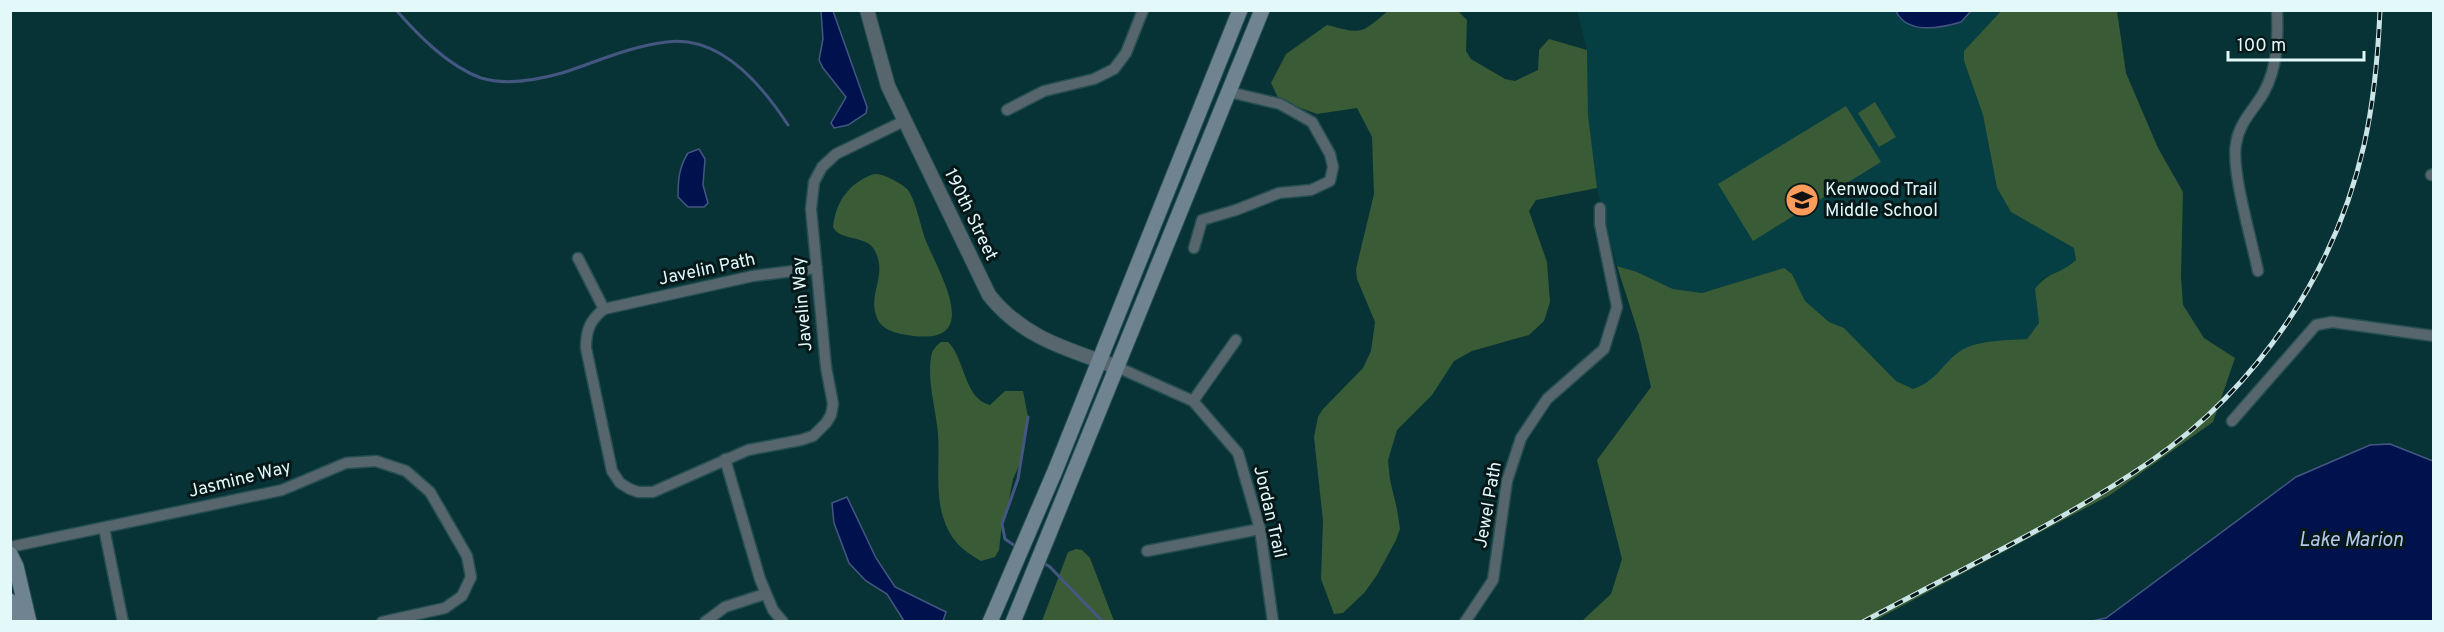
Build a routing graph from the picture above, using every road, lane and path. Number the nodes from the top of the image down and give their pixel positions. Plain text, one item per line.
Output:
1 (867, 10) edge
2 (1143, 10) edge
3 (1240, 10) edge
4 (1262, 10) edge
5 (2277, 10) edge
6 (1229, 92) junction
7 (1007, 110) dead end
8 (904, 121) junction
9 (1600, 208) dead end
10 (1194, 248) dead end
11 (578, 258) dead end
12 (817, 268) junction
13 (2258, 271) dead end
14 (604, 309) junction
15 (2433, 336) edge
16 (1236, 340) dead end
17 (1099, 360) junction
18 (1117, 367) junction
19 (1193, 401) junction
20 (2232, 421) dead end
21 (725, 459) junction
22 (104, 528) junction
23 (1260, 529) junction
24 (10, 548) edge
25 (1147, 551) dead end
26 (10, 554) edge
27 (765, 594) junction
28 (10, 601) edge
29 (15, 621) edge
30 (29, 621) edge
31 (123, 621) edge
32 (382, 621) edge
33 (705, 621) edge
34 (783, 621) edge
35 (990, 621) edge
36 (1013, 621) edge
37 (1273, 621) edge
38 (1465, 621) edge

1 - 8 street, 190th Street
2 - 7 street
3 - 17 main road
4 - 6 main road
5 - 13 street
6 - 10 street
6 - 18 main road
8 - 12 street, Javelin Way
8 - 17 street, 190th Street
9 - 38 street, Jewel Path
11 - 14 street
12 - 14 street, Javelin Path
12 - 21 street, Javelin Way
14 - 21 street
15 - 20 street
16 - 19 street
17 - 18 street, 190th Street
17 - 35 main road
18 - 19 street, Jordan Trail
18 - 36 main road
19 - 23 street, Jordan Trail
21 - 27 street
22 - 24 street, Jasmine Way
22 - 31 street
22 - 32 street, Jasmine Way
23 - 25 street
23 - 37 street, Jordan Trail
26 - 30 main road
27 - 33 street
27 - 34 street
28 - 29 main road

